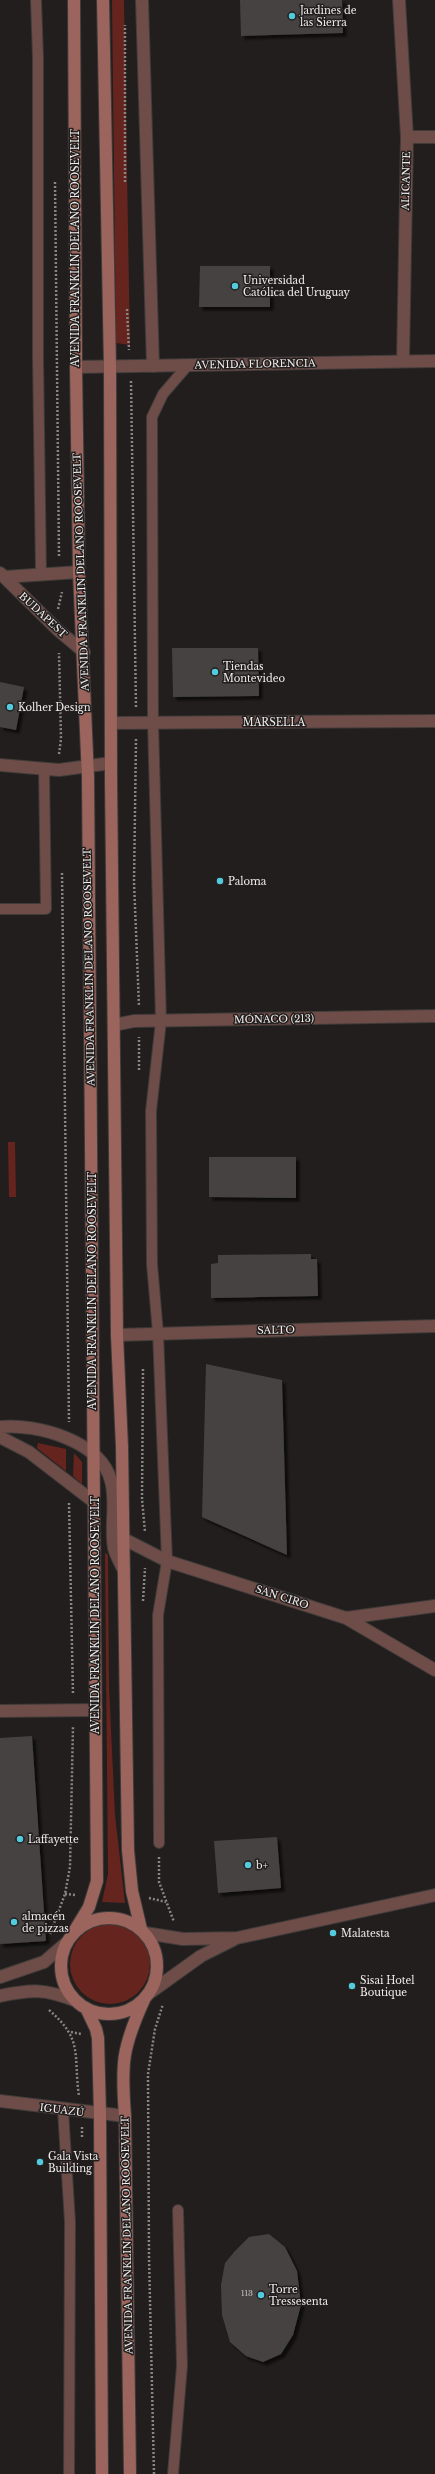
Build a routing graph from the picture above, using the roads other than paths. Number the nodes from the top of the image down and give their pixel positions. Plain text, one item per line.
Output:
1 (36, 0) edge
2 (74, 0) edge
3 (103, 0) edge
4 (142, 0) edge
5 (399, 0) edge
6 (407, 137) junction
7 (435, 137) edge
8 (403, 361) junction
9 (435, 361) edge
10 (188, 365) junction
11 (153, 366) junction
12 (76, 367) junction
13 (110, 367) junction
14 (79, 572) junction
15 (41, 574) junction
16 (2, 575) edge
17 (84, 652) junction
18 (435, 721) edge
19 (153, 722) junction
20 (112, 723) junction
21 (111, 762) junction
22 (0, 765) edge
23 (87, 767) junction
24 (44, 769) junction
25 (0, 909) edge
26 (435, 1016) edge
27 (161, 1021) junction
28 (114, 1024) junction
29 (435, 1326) edge
30 (158, 1333) junction
31 (117, 1335) junction
32 (0, 1427) edge
33 (0, 1437) edge
34 (93, 1454) junction
35 (94, 1502) junction
36 (124, 1539) junction
37 (167, 1561) junction
38 (124, 1572) junction
39 (435, 1606) edge
40 (346, 1618) junction
41 (435, 1670) edge
42 (96, 1710) junction
43 (0, 1711) edge
44 (159, 1843) road end
45 (435, 1895) edge
46 (75, 1930) junction
47 (143, 1931) junction
48 (237, 1938) junction
49 (66, 1943) junction
50 (0, 1977) edge
51 (0, 1996) edge
52 (146, 1997) junction
53 (81, 2005) junction
54 (0, 2101) edge
55 (64, 2110) junction
56 (100, 2114) junction
57 (125, 2116) junction
58 (178, 2210) dead end
59 (69, 2474) edge
60 (102, 2474) edge
61 (130, 2474) edge
62 (173, 2474) edge

1 - 15 lane
2 - 12 main road, AVENIDA FRANKLIN DELANO ROOSEVELT
3 - 13 main road
4 - 11 street
5 - 6 street, ALICANTE
6 - 7 street
6 - 8 street, ALICANTE
8 - 9 street, AVENIDA FLORENCIA
8 - 10 street, AVENIDA FLORENCIA
10 - 11 street, AVENIDA FLORENCIA
10 - 19 lane
11 - 13 street, AVENIDA FLORENCIA
12 - 13 street, AVENIDA FLORENCIA
12 - 14 main road, AVENIDA FRANKLIN DELANO ROOSEVELT
13 - 20 main road
14 - 15 street, BUDAPEST
14 - 17 main road, AVENIDA FRANKLIN DELANO ROOSEVELT
15 - 16 street, BUDAPEST
16 - 17 street, BUDAPEST
17 - 23 main road, AVENIDA FRANKLIN DELANO ROOSEVELT
18 - 19 street, MARSELLA
19 - 20 street, MARSELLA
19 - 27 lane
20 - 21 main road
21 - 23 street
21 - 28 main road
22 - 24 street
23 - 24 street
23 - 34 main road, AVENIDA FRANKLIN DELANO ROOSEVELT
24 - 25 lane
26 - 27 street, MÓNACO (213)
27 - 28 street, MÓNACO (213)
27 - 30 lane
28 - 31 main road
29 - 30 street, SALTO
30 - 31 street, SALTO
30 - 37 lane
31 - 36 main road
32 - 34 street
33 - 35 street
34 - 35 main road, AVENIDA FRANKLIN DELANO ROOSEVELT
34 - 38 street
35 - 42 main road, AVENIDA FRANKLIN DELANO ROOSEVELT
36 - 37 street, SAN CIRO
36 - 38 main road
37 - 40 street, SAN CIRO
37 - 44 lane
38 - 47 main road
39 - 40 street
40 - 41 street, SAN CIRO
42 - 43 street
42 - 46 main road, AVENIDA FRANKLIN DELANO ROOSEVELT
45 - 48 street
46 - 47 main road
46 - 49 main road
47 - 48 street
47 - 52 main road
48 - 52 street
49 - 50 street
49 - 53 main road
51 - 53 street
52 - 53 main road
52 - 57 main road, AVENIDA FRANKLIN DELANO ROOSEVELT
53 - 56 main road
54 - 55 street, IGUAZÚ
55 - 56 street, IGUAZÚ
55 - 59 lane
56 - 57 street, IGUAZÚ
56 - 60 main road
57 - 61 main road, AVENIDA FRANKLIN DELANO ROOSEVELT
58 - 62 lane

